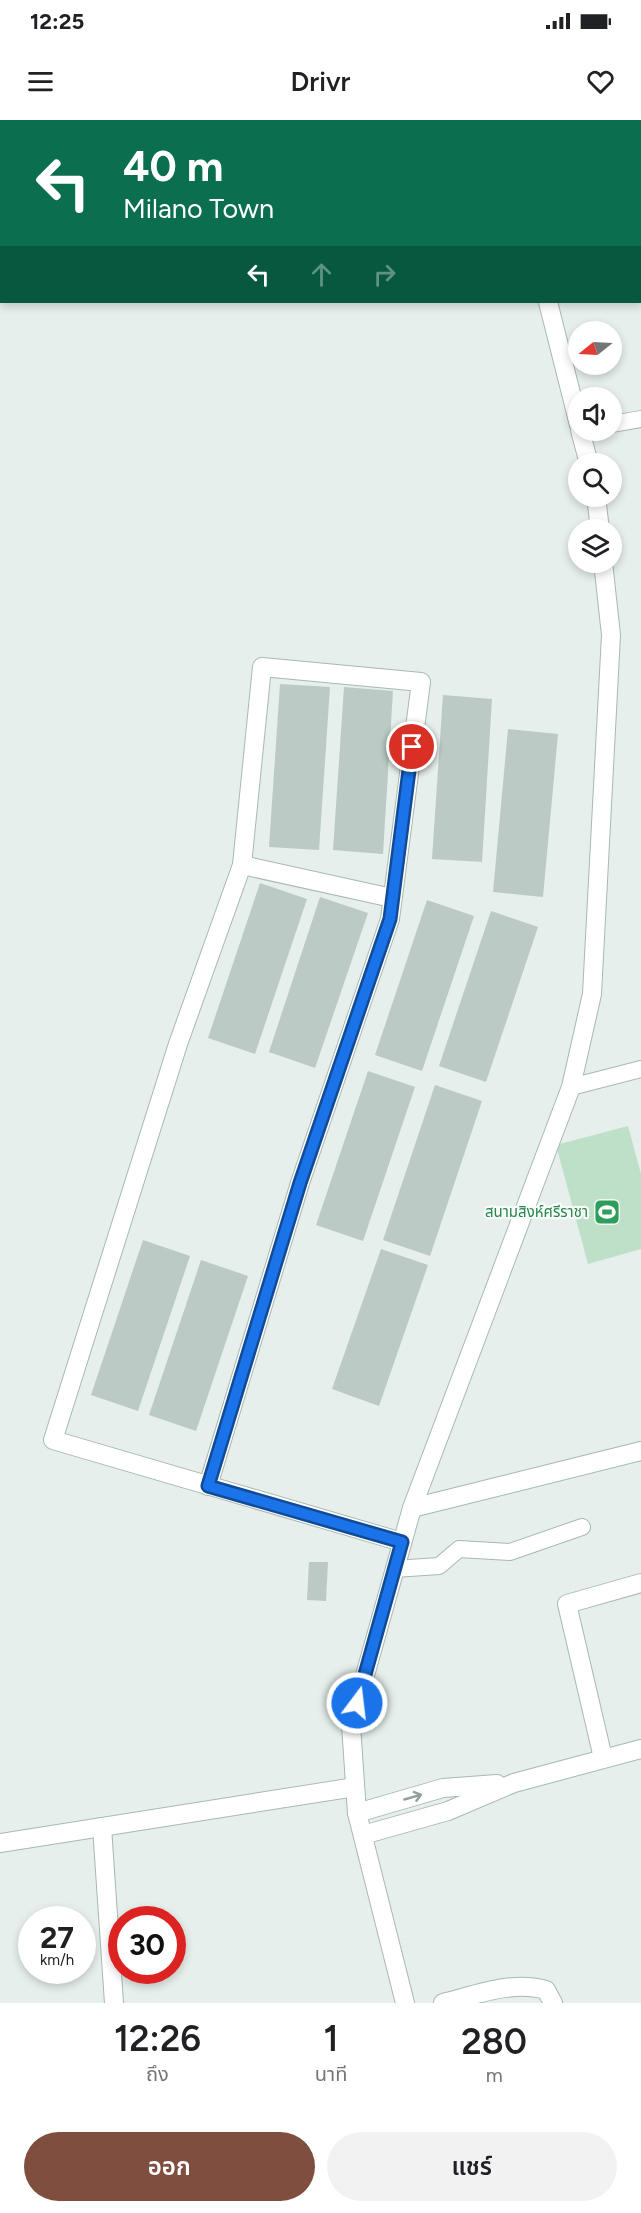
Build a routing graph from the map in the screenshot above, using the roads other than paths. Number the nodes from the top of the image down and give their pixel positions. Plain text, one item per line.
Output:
1 (548, 303) edge
2 (569, 387) edge
3 (641, 419) edge
4 (622, 422) edge
5 (604, 573) edge
6 (242, 865) junction
7 (392, 898) junction
8 (641, 1069) edge
9 (571, 1088) junction
10 (641, 1451) edge
11 (208, 1486) junction
12 (412, 1508) junction
13 (582, 1527) dead end
14 (402, 1542) junction
15 (394, 1569) junction
16 (641, 1583) edge
17 (641, 1749) edge
18 (603, 1758) junction
19 (514, 1783) junction
20 (356, 1787) junction
21 (357, 1813) junction
22 (102, 1827) junction
23 (363, 1835) junction
24 (0, 1843) edge
25 (114, 2003) edge
26 (405, 2003) edge
27 (443, 2003) edge
28 (553, 2003) edge

1 - 2 street
3 - 4 lane
5 - 9 street
6 - 7 street
6 - 7 street
6 - 11 street
7 - 11 street
8 - 9 lane
9 - 12 street
10 - 12 street
11 - 14 street
12 - 14 street
13 - 15 lane
14 - 15 street
15 - 20 street
16 - 18 street
17 - 18 street
18 - 19 street
21 -> 19 street
19 - 23 street
20 - 21 street
20 - 22 street
21 - 23 street
22 - 24 street
22 - 25 street
23 - 26 street
27 - 28 street

